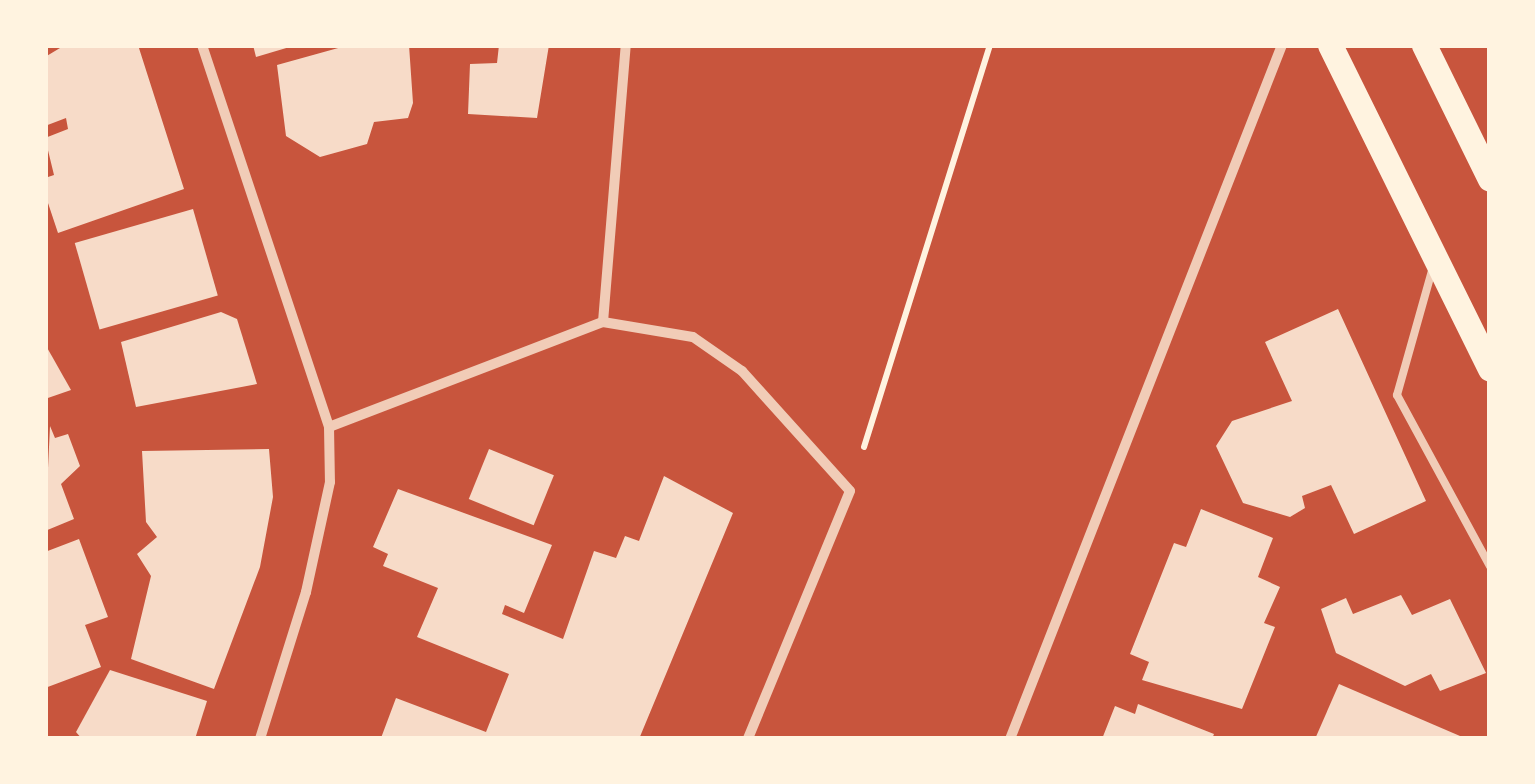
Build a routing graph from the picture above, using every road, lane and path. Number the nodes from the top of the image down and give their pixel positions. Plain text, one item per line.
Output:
1 (202, 45) edge
2 (626, 45) edge
3 (990, 45) edge
4 (1282, 45) edge
5 (1330, 45) edge
6 (1424, 45) edge
7 (1490, 179) edge
8 (1436, 258) junction
9 (603, 322) junction
10 (1490, 369) edge
11 (329, 426) junction
12 (850, 492) junction
13 (1490, 566) edge
14 (260, 739) edge
15 (748, 739) edge
16 (1010, 739) edge

1 - 11 street
2 - 9 street
3 - 12 path
4 - 16 street
5 - 8 main road
6 - 7 main road
8 - 10 main road
8 - 13 lane
9 - 11 street
9 - 12 street
11 - 14 street
12 - 15 street

